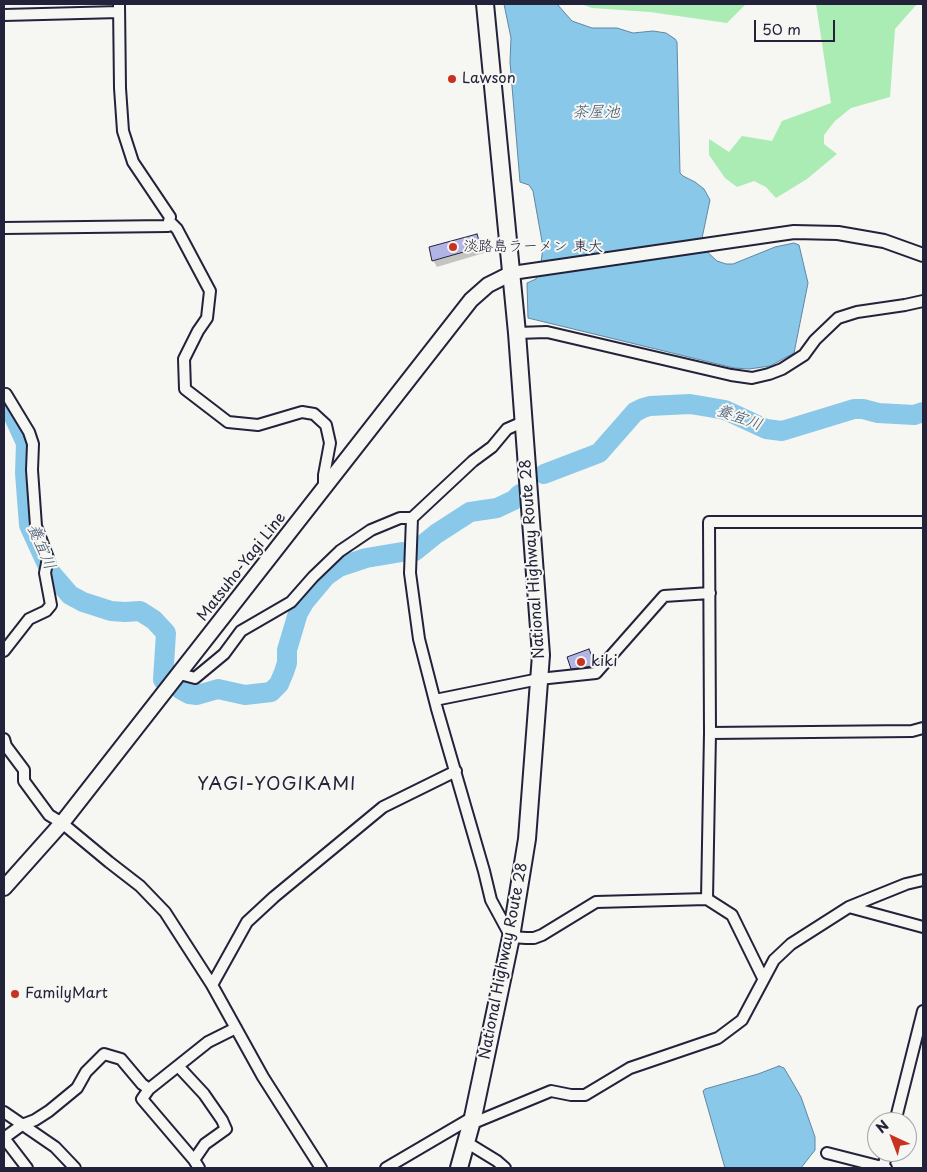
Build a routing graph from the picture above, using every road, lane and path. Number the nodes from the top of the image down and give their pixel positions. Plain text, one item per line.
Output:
1 (485, 4) edge
2 (119, 8) edge
3 (4, 15) edge
4 (169, 222) junction
5 (4, 228) edge
6 (923, 255) edge
7 (512, 273) junction
8 (923, 301) edge
9 (517, 333) junction
10 (4, 395) edge
11 (523, 422) junction
12 (324, 489) junction
13 (412, 518) junction
14 (923, 522) edge
15 (710, 593) junction
16 (4, 650) edge
17 (180, 674) junction
18 (539, 679) junction
19 (435, 700) junction
20 (923, 728) edge
21 (710, 733) junction
22 (4, 739) edge
23 (456, 772) junction
24 (62, 823) junction
25 (923, 880) edge
26 (4, 888) edge
27 (707, 899) junction
28 (849, 907) junction
29 (923, 927) edge
30 (511, 938) junction
31 (763, 978) junction
32 (212, 984) junction
33 (923, 1012) edge
34 (236, 1028) junction
35 (178, 1066) junction
36 (149, 1089) junction
37 (4, 1112) edge
38 (898, 1112) edge
39 (472, 1120) junction
40 (22, 1125) junction
41 (4, 1138) edge
42 (466, 1142) junction
43 (827, 1153) dead end
44 (196, 1164) edge
45 (27, 1168) edge
46 (75, 1168) edge
47 (321, 1168) edge
48 (386, 1168) edge
49 (459, 1168) edge
50 (505, 1168) edge
51 (884, 1168) edge

1 - 7 highway, National Highway Route 28
2 - 3 street
2 - 4 street
4 - 5 street
4 - 12 street
6 - 7 street
7 - 9 highway, National Highway Route 28
7 - 12 main road, Matsuho-Yagi Line
8 - 9 street
9 - 11 highway, National Highway Route 28
10 - 16 street
11 - 13 street
11 - 18 highway, National Highway Route 28
12 - 17 main road, Matsuho-Yagi Line
13 - 17 street
13 - 19 street
14 - 15 street
15 - 18 street
15 - 21 street
17 - 24 main road, Matsuho-Yagi Line
18 - 19 street
18 - 30 highway, National Highway Route 28
19 - 23 street
20 - 21 street
21 - 27 street
22 - 24 street
23 - 30 street
23 - 32 street
24 - 26 main road, Matsuho-Yagi Line
24 - 32 street
25 - 28 street
27 - 30 street
27 - 31 street
28 - 29 street
28 - 31 street
30 - 39 highway, National Highway Route 28
31 - 39 street
32 - 34 street
33 - 38 street
34 - 35 street
34 - 47 street
35 - 36 street
35 - 44 street
36 - 40 street
36 - 44 street
37 - 40 street
39 - 42 highway, National Highway Route 28
39 - 48 street
40 - 41 street
40 - 46 street
41 - 45 street
42 - 49 highway, National Highway Route 28
42 - 50 street
43 - 51 street

